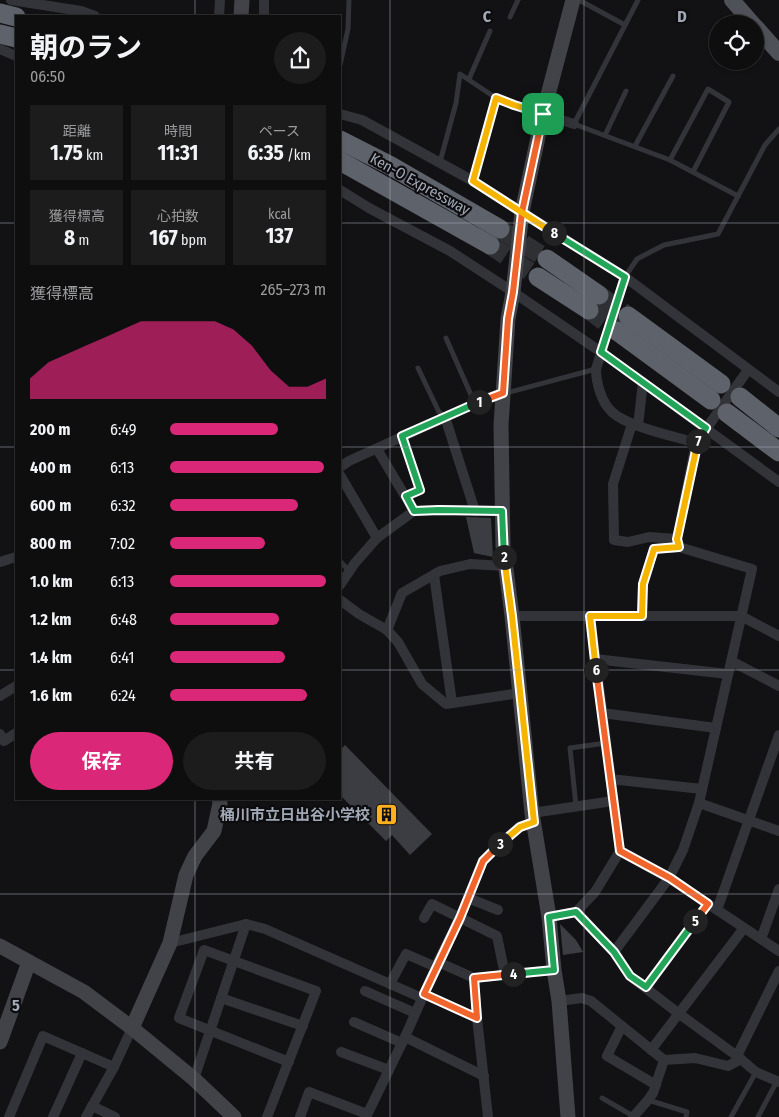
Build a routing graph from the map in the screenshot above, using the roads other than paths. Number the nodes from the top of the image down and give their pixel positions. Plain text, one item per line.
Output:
1 (9, 0) edge
2 (220, 0) edge
3 (242, 0) edge
4 (264, 0) edge
5 (349, 0) edge
6 (518, 0) edge
7 (573, 0) edge
8 (579, 0) edge
9 (638, 0) edge
10 (738, 3) edge
11 (0, 13) edge
12 (92, 15) edge
13 (219, 15) edge
14 (241, 15) edge
15 (264, 15) edge
16 (747, 15) edge
17 (15, 17) edge
18 (510, 17) dead end
19 (625, 25) junction
20 (0, 26) edge
21 (490, 31) dead end
22 (0, 34) edge
23 (764, 36) edge
24 (15, 38) edge
25 (0, 49) edge
26 (779, 53) edge
27 (15, 56) edge
28 (341, 60) edge
29 (672, 76) dead end
30 (469, 79) junction
31 (626, 90) dead end
32 (496, 98) junction
33 (514, 105) joint
34 (341, 114) edge
35 (543, 114) junction
36 (574, 124) junction
37 (779, 129) edge
38 (605, 136) junction
39 (341, 141) edge
40 (635, 146) junction
41 (670, 160) junction
42 (341, 162) edge
43 (440, 162) junction
44 (693, 172) junction
45 (473, 181) junction
46 (341, 191) edge
47 (738, 196) junction
48 (522, 212) junction
49 (500, 229) tunnel mouth
50 (490, 245) tunnel mouth
51 (547, 259) tunnel mouth
52 (538, 277) tunnel mouth
53 (625, 277) junction
54 (513, 292) junction
55 (446, 338) dead end
56 (601, 352) junction
57 (418, 368) dead end
58 (596, 369) junction
59 (748, 370) junction
60 (643, 382) junction
61 (722, 384) dead end
62 (779, 392) edge
63 (503, 393) junction
64 (740, 397) dead end
65 (711, 400) dead end
66 (475, 404) junction
67 (727, 413) dead end
68 (445, 417) junction
69 (635, 425) junction
70 (706, 428) junction
71 (779, 428) edge
72 (402, 436) junction
73 (696, 442) junction
74 (377, 449) junction
75 (779, 452) edge
76 (341, 466) edge
77 (341, 477) edge
78 (779, 482) edge
79 (406, 496) junction
80 (414, 511) junction
81 (474, 511) junction
82 (502, 511) junction
83 (377, 538) junction
84 (678, 543) junction
85 (15, 557) edge
86 (0, 562) edge
87 (341, 562) edge
88 (505, 566) junction
89 (350, 571) junction
90 (434, 574) junction
91 (341, 584) edge
92 (341, 601) edge
93 (512, 616) junction
94 (590, 616) junction
95 (642, 616) junction
96 (741, 616) junction
97 (387, 630) junction
98 (779, 636) edge
99 (595, 659) junction
100 (731, 661) junction
101 (728, 674) junction
102 (779, 686) edge
103 (15, 687) edge
104 (520, 693) junction
105 (0, 696) edge
106 (452, 703) junction
107 (602, 713) junction
108 (716, 728) junction
109 (0, 734) edge
110 (15, 734) edge
111 (779, 735) edge
112 (606, 743) junction
113 (610, 779) junction
114 (702, 789) junction
115 (218, 800) edge
116 (613, 801) junction
117 (699, 803) junction
118 (576, 806) junction
119 (533, 817) junction
120 (748, 821) junction
121 (779, 831) edge
122 (620, 851) junction
123 (670, 878) junction
124 (779, 889) edge
125 (468, 898) junction
126 (713, 907) junction
127 (498, 910) dead end
128 (576, 912) junction
129 (549, 917) junction
130 (424, 918) dead end
131 (460, 918) junction
132 (246, 924) junction
133 (744, 928) junction
134 (761, 939) junction
135 (170, 943) junction
136 (0, 946) edge
137 (779, 951) edge
138 (614, 952) junction
139 (234, 961) junction
140 (29, 962) junction
141 (437, 964) junction
142 (554, 970) junction
143 (779, 972) edge
144 (505, 975) junction
145 (474, 978) junction
146 (390, 984) junction
147 (646, 987) junction
148 (365, 991) dead end
149 (423, 996) junction
150 (221, 998) junction
151 (558, 1001) junction
152 (415, 1013) junction
153 (678, 1013) junction
154 (477, 1018) junction
155 (354, 1022) dead end
156 (303, 1026) junction
157 (622, 1026) junction
158 (132, 1028) junction
159 (210, 1030) junction
160 (403, 1040) junction
161 (0, 1042) edge
162 (651, 1050) junction
163 (341, 1052) dead end
164 (82, 1053) junction
165 (739, 1058) junction
166 (664, 1060) junction
167 (289, 1062) junction
168 (114, 1067) junction
169 (389, 1070) junction
170 (756, 1072) junction
171 (484, 1076) junction
172 (194, 1079) junction
173 (778, 1082) edge
174 (656, 1085) junction
175 (602, 1098) dead end
176 (648, 1100) junction
177 (92, 1106) junction
178 (367, 1116) edge
179 (9, 1117) edge
180 (53, 1117) edge
181 (86, 1117) edge
182 (115, 1117) edge
183 (234, 1117) edge
184 (267, 1117) edge
185 (300, 1117) edge
186 (488, 1117) edge
187 (568, 1117) edge
188 (633, 1117) edge
189 (686, 1117) edge
190 (731, 1117) edge
191 (758, 1117) edge

1 - 12 street
1 - 20 street
2 - 13 street
3 - 14 street
4 - 15 street
5 - 28 lane
6 - 18 lane
7 - 35 street
8 - 19 lane
9 - 19 lane
10 - 16 main road
11 - 17 highway, bridge
19 - 36 lane
21 - 30 lane
22 - 24 highway
23 - 26 main road
25 - 27 street
29 - 40 lane
30 - 32 lane
30 - 43 lane
31 - 38 lane
32 - 33 lane
32 - 45 lane
33 - 35 street
34 - 43 street
35 - 36 street
35 - 48 street
36 - 38 lane
37 - 47 lane
38 - 40 lane
39 - 49 highway, Ken-O Expressway
40 - 41 lane
41 - 44 lane
41 - 44 lane
42 - 50 highway, Ken-O Expressway
43 - 45 street
44 - 47 lane
45 - 48 street
46 - 54 street
47 - 53 lane
48 - 53 street
48 - 54 street
51 - 52 highway
53 - 56 street
53 - 59 street
54 - 56 street
54 - 63 street
55 - 66 lane
56 - 58 street
56 - 60 street
57 - 68 lane
58 - 63 lane
58 - 69 street
59 - 62 street
59 - 70 street
60 - 69 street
60 - 70 street
61 - 65 highway
63 - 66 street
63 - 82 street
64 - 71 highway
66 - 68 street
67 - 75 highway
68 - 72 street
68 - 81 street
69 - 73 street
69 - 84 street
70 - 73 street
70 - 78 street
72 - 74 street
72 - 79 lane
73 - 84 street
74 - 76 street
74 - 79 street
77 - 83 street
79 - 80 street
80 - 81 street
80 - 83 street
81 - 82 street
82 - 88 street
83 - 89 street
84 - 95 street
84 - 96 street
85 - 86 street
87 - 89 lane
88 - 90 street
88 - 93 street
89 - 91 street
90 - 97 street
90 - 106 street
92 - 97 street
93 - 94 street
93 - 104 street
94 - 95 street
94 - 99 street
95 - 96 street
96 - 98 street
96 - 100 street
97 - 106 street
99 - 101 street
99 - 107 street
100 - 101 street
100 - 102 street
101 - 108 street
103 - 105 street
104 - 106 street
104 - 119 street
107 - 108 street
107 - 112 street
108 - 114 street
109 - 110 street
111 - 120 street
112 - 113 street
112 - 118 lane
113 - 114 street
113 - 116 street
114 - 117 street
115 - 135 street
116 - 118 street
116 - 122 street
117 - 120 street
117 - 123 street
118 - 119 street
119 - 125 street
119 - 129 street
120 - 121 street
120 - 126 street
122 - 123 street
122 - 128 street
123 - 126 street
123 - 138 street
124 - 134 street
125 - 127 street
125 - 131 street
126 - 133 street
126 - 147 street
128 - 129 street
128 - 138 street
129 - 142 street
130 - 131 street
131 - 141 street
131 - 144 street
132 - 135 street
132 - 139 street
132 - 146 street
133 - 134 street
133 - 153 street
134 - 137 street
135 - 158 street
136 - 140 street
138 - 147 street
139 - 150 street
139 - 156 street
139 - 159 street
140 - 158 street
140 - 161 street
141 - 145 street
141 - 146 street
141 - 149 street
142 - 144 street
142 - 151 street
143 - 165 street
144 - 145 street
145 - 154 street
146 - 149 street
147 - 153 street
148 - 152 street
149 - 152 street
149 - 154 street
150 - 156 street
150 - 159 street
151 - 157 street
151 - 187 street
152 - 160 street
153 - 162 street
153 - 165 street
154 - 171 street
155 - 160 street
156 - 167 street
157 - 162 street
157 - 174 street
158 - 168 street
158 - 172 street
159 - 167 street
159 - 172 street
160 - 169 street
160 - 171 street
162 - 166 street
163 - 169 street
164 - 168 street
164 - 179 street
164 - 180 street
165 - 166 street
165 - 170 street
166 - 174 street
167 - 184 street
168 - 177 street
169 - 178 street
170 - 173 street
170 - 190 lane
171 - 186 street
172 - 183 street
173 - 191 lane
174 - 176 street
175 - 188 lane
176 - 188 street
176 - 189 lane
177 - 181 street
177 - 182 street
178 - 185 street

